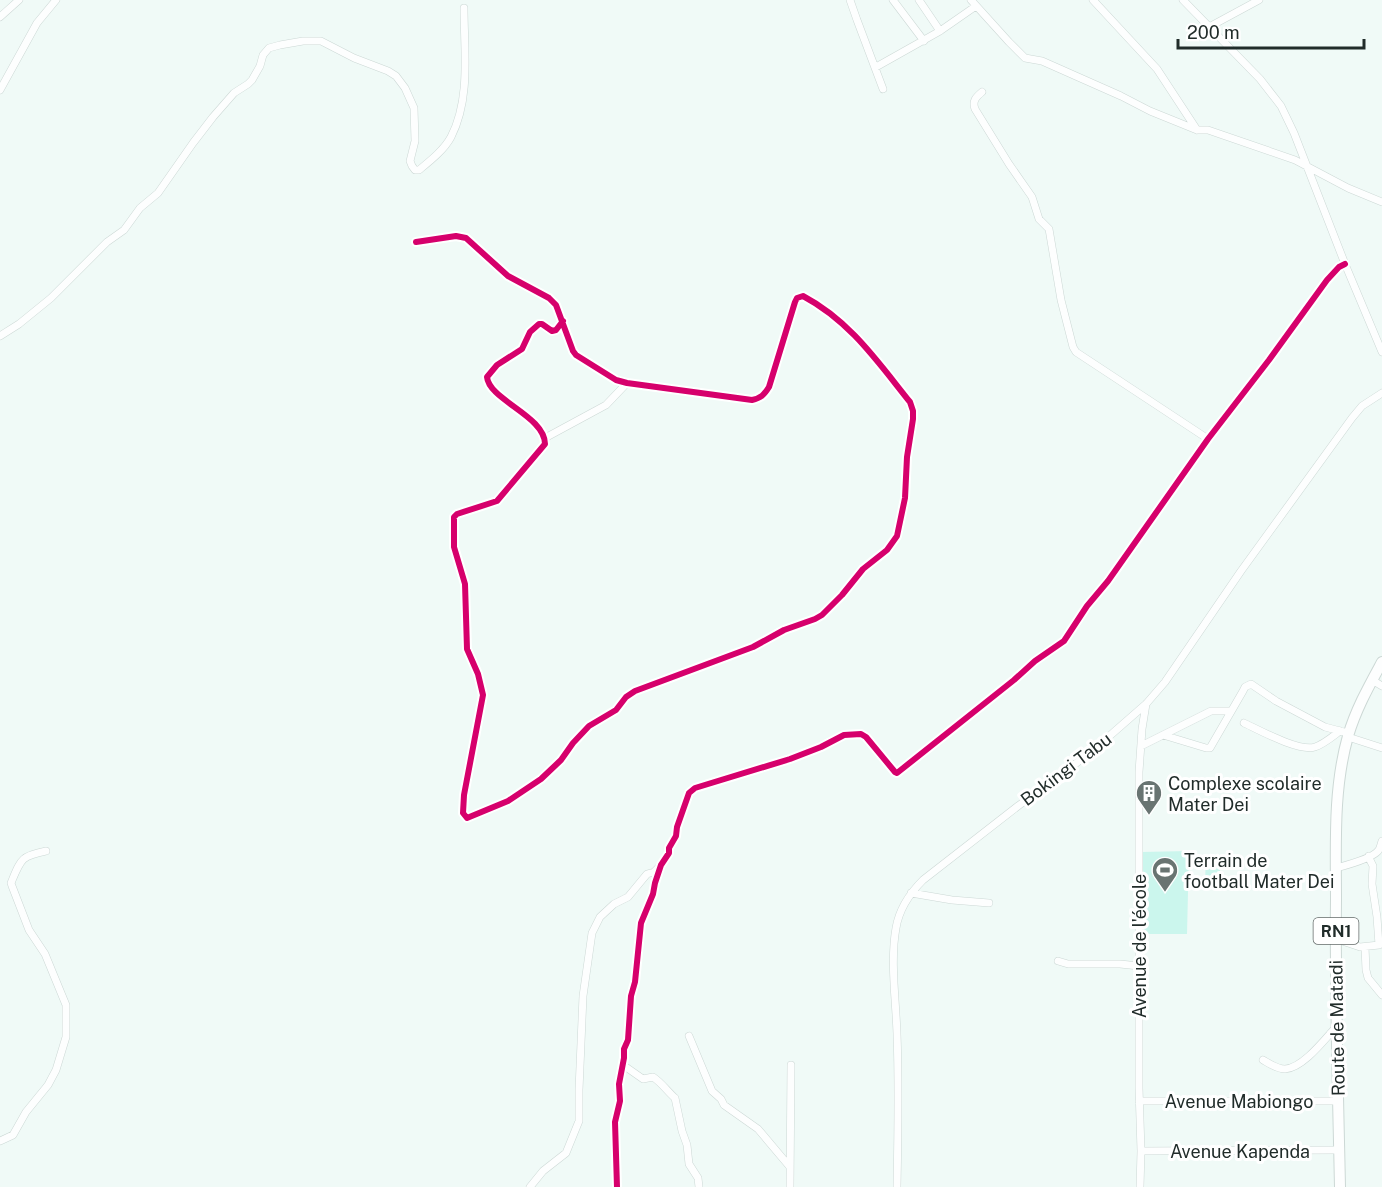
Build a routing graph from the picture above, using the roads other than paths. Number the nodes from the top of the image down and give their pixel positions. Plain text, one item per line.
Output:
1 (20, 0) edge
2 (56, 0) edge
3 (850, 0) edge
4 (893, 0) edge
5 (919, 0) edge
6 (1093, 0) edge
7 (1183, 0) edge
8 (1259, 0) edge
9 (974, 3) edge
10 (464, 8) dead end
11 (0, 16) edge
12 (1209, 27) junction
13 (940, 32) junction
14 (924, 41) junction
15 (876, 67) junction
16 (883, 89) dead end
17 (0, 90) edge
18 (982, 92) dead end
19 (1197, 130) junction
20 (1307, 166) junction
21 (1382, 202) edge
22 (416, 242) dead end
23 (1345, 264) junction
24 (563, 321) junction
25 (0, 336) edge
26 (1382, 352) edge
27 (627, 383) junction
28 (1382, 393) edge
29 (545, 438) junction
30 (1208, 440) junction
31 (1382, 662) edge
32 (1377, 683) edge
33 (1146, 705) junction
34 (1231, 711) junction
35 (1244, 723) dead end
36 (1346, 733) junction
37 (1163, 735) junction
38 (1141, 746) junction
39 (1382, 748) edge
40 (1382, 841) edge
41 (46, 851) dead end
42 (1370, 856) junction
43 (661, 865) junction
44 (1336, 868) junction
45 (911, 893) junction
46 (989, 903) dead end
47 (1336, 939) junction
48 (1380, 945) edge
49 (1365, 947) junction
50 (1058, 960) dead end
51 (1139, 966) junction
52 (1382, 995) edge
53 (1336, 1027) junction
54 (689, 1036) dead end
55 (1263, 1060) dead end
56 (623, 1065) junction
57 (790, 1065) dead end
58 (1139, 1101) junction
59 (1338, 1101) junction
60 (0, 1141) edge
61 (1339, 1150) junction
62 (1141, 1151) junction
63 (790, 1167) junction
64 (530, 1187) edge
65 (617, 1187) edge
66 (699, 1187) edge
67 (790, 1187) edge
68 (897, 1187) edge
69 (1140, 1187) edge
70 (1340, 1187) edge

1 - 11 street
2 - 17 street
3 - 15 street
4 - 14 street
5 - 13 street
6 - 19 street
7 - 12 street
8 - 12 street
9 - 13 street
9 - 19 street
10 - 25 street
12 - 20 street
13 - 14 street
14 - 15 street
15 - 16 street
18 - 30 street
19 - 20 street
20 - 21 street
20 - 23 street
22 - 24 street
23 - 26 street
23 - 30 street
24 - 27 street
24 - 29 street
27 - 29 street
27 - 29 street
28 - 33 street, Bokingi Tabu
30 - 43 street
31 - 32 highway, Route de Matadi / RN1
32 - 36 highway, Route de Matadi / RN1
33 - 38 street, Avenue de l'école
33 - 45 street, Bokingi Tabu
34 - 36 street
34 - 37 street
34 - 37 street
35 - 36 street
36 - 39 street
36 - 44 highway, Route de Matadi / RN1
37 - 38 street
38 - 51 street, Avenue de l'école
40 - 42 street
41 - 60 street
42 - 44 street
42 - 48 street
43 - 56 street
43 - 64 street
44 - 47 highway, Route de Matadi / RN1
45 - 46 street
45 - 68 street, Bokingi Tabu
47 - 49 street
47 - 53 highway, Route de Matadi / RN1
48 - 49 street
49 - 52 street
50 - 51 street
51 - 58 street, Avenue de l'école
53 - 55 street
53 - 59 highway, Route de Matadi / RN1
54 - 63 street
56 - 65 street
56 - 66 street
57 - 63 street
58 - 59 street, Avenue Mabiongo
58 - 62 street, Avenue de l'école
59 - 61 highway, Route de Matadi / RN1
61 - 62 street, Avenue Kapenda
61 - 70 highway, Route de Matadi / RN1
62 - 69 street, Avenue de l'école
63 - 67 street

